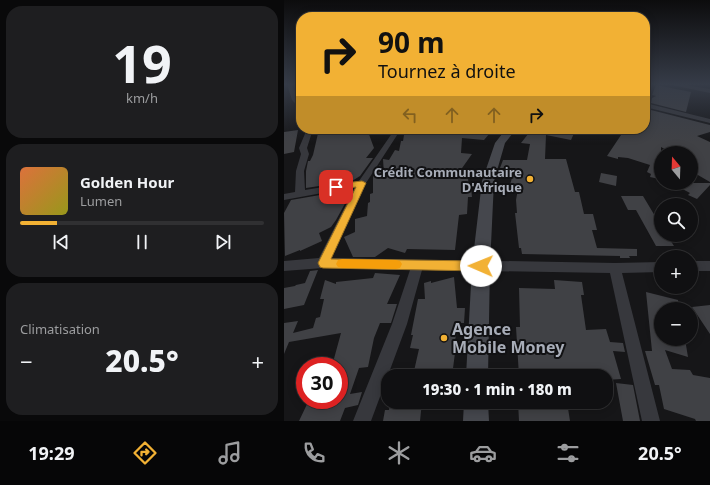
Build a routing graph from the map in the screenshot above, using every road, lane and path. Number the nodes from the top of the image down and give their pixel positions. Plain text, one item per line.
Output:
1 (650, 106) edge
2 (710, 120) edge
3 (308, 134) edge
4 (395, 134) edge
5 (506, 134) edge
6 (362, 183) junction
7 (300, 194) junction
8 (284, 197) edge
9 (323, 263) junction
10 (417, 265) junction
11 (284, 266) edge
12 (481, 266) junction
13 (698, 266) edge
14 (710, 266) edge
15 (654, 267) edge
16 (615, 268) junction
17 (477, 369) edge
18 (476, 409) edge
19 (362, 421) edge
20 (476, 421) edge
21 (651, 421) edge

1 - 2 street
3 - 7 street
4 - 6 street
5 - 12 main road
6 - 7 street
6 - 9 street
7 - 8 street
9 - 10 street
9 - 11 street
10 - 12 street
10 - 19 street
12 - 16 street
12 - 17 main road
13 - 14 street
15 - 16 street
16 - 21 street
18 - 20 main road

